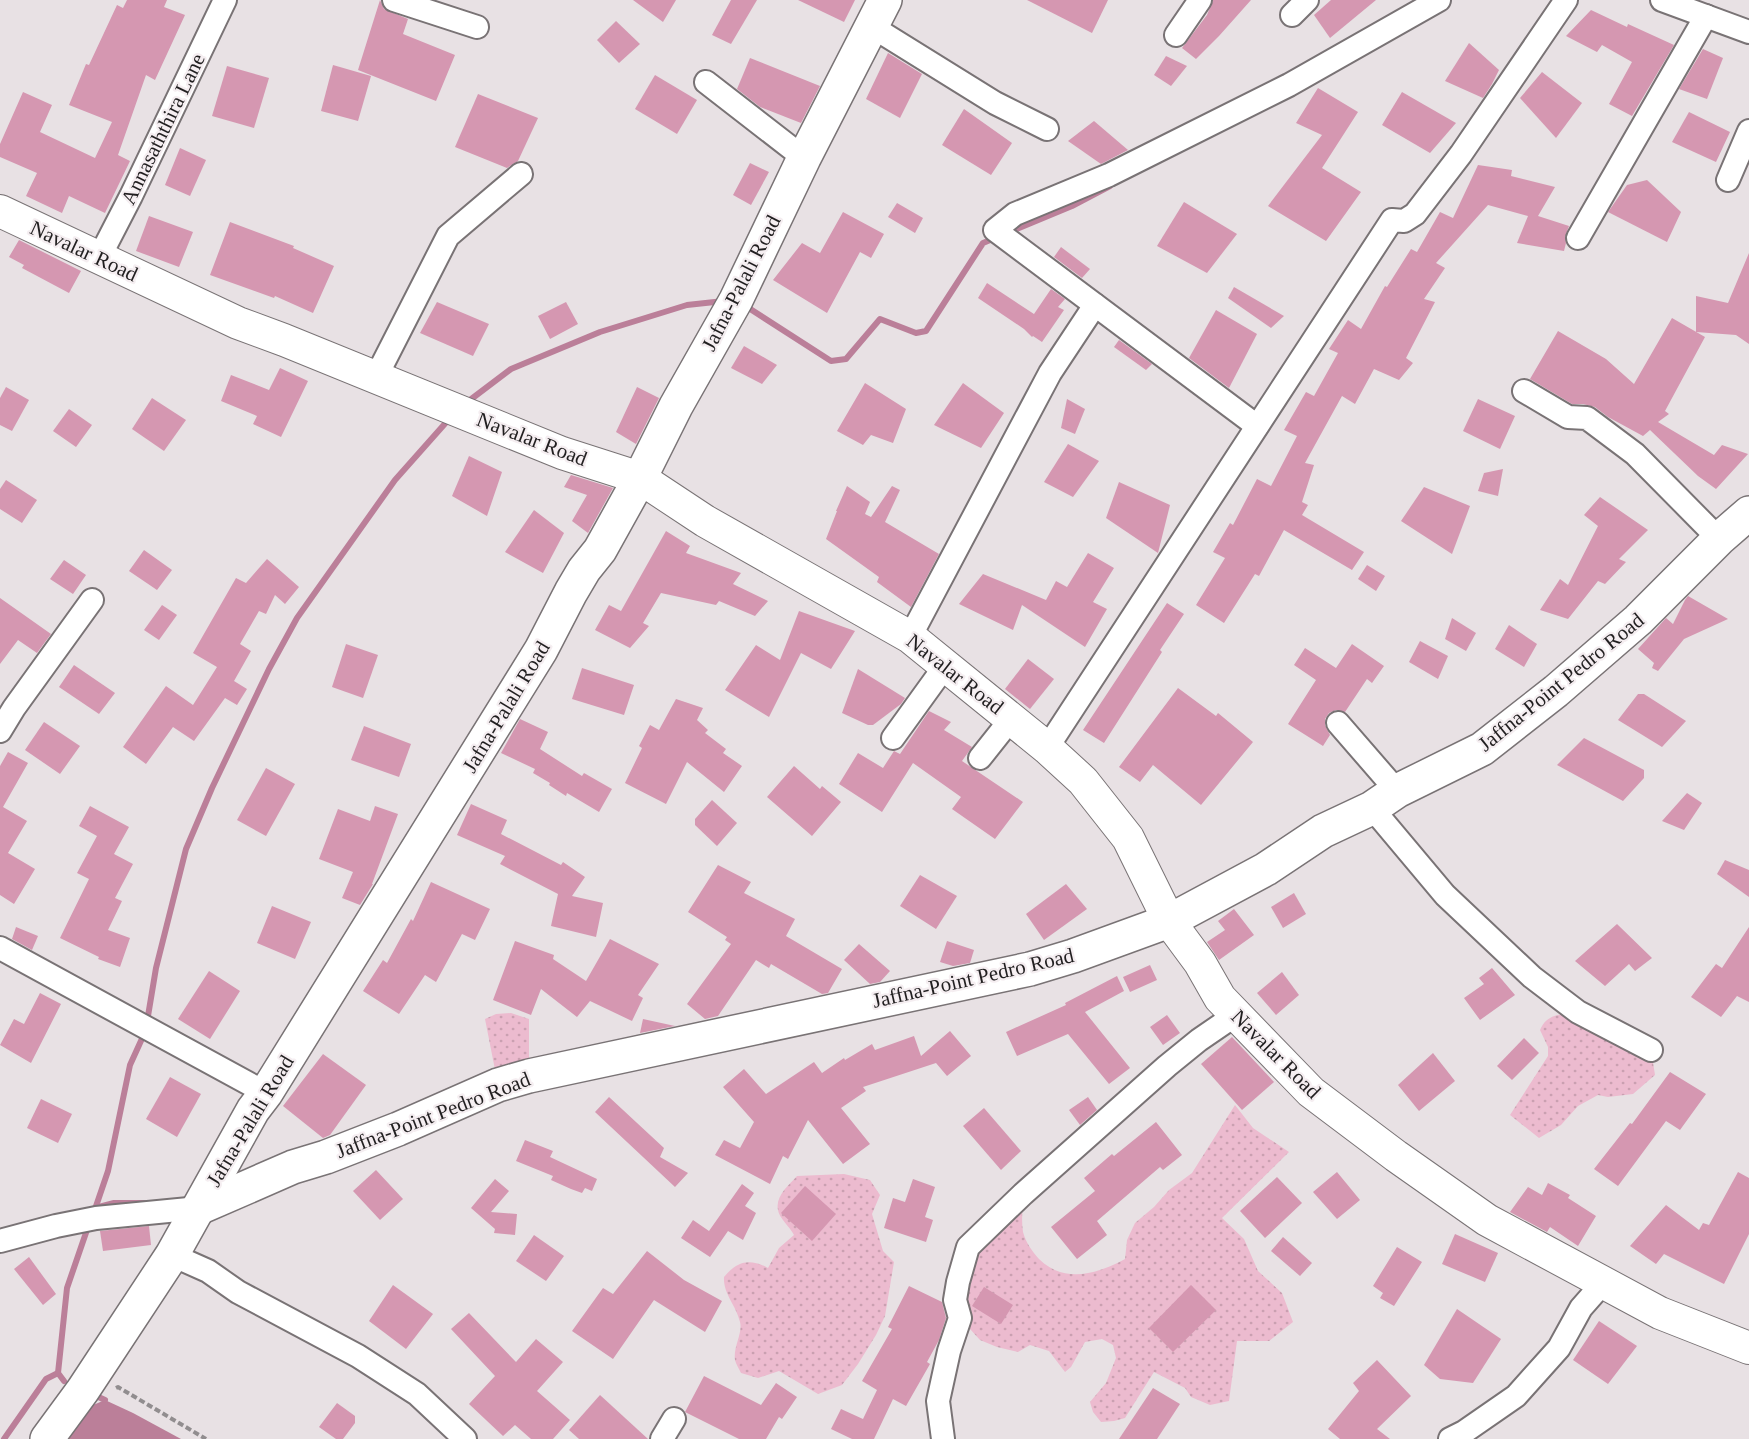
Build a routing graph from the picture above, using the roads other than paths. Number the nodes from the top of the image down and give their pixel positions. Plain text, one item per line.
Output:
1 (225, 0) edge
2 (394, 0) edge
3 (1200, 0) edge
4 (1439, 0) edge
5 (1566, 0) edge
6 (1662, 0) edge
7 (878, 13) edge
8 (1707, 16) junction
9 (477, 27) dead end
10 (1749, 32) edge
11 (1176, 35) dead end
12 (706, 82) dead end
13 (1047, 129) dead end
14 (1749, 131) edge
15 (804, 158) junction
16 (521, 174) dead end
17 (1728, 180) dead end
18 (0, 211) edge
19 (1578, 238) dead end
20 (99, 258) junction
21 (1095, 305) junction
22 (376, 377) junction
23 (1524, 391) dead end
24 (1257, 426) junction
25 (640, 478) junction
26 (1749, 513) edge
27 (1719, 538) junction
28 (92, 600) dead end
29 (910, 637) junction
30 (945, 666) junction
31 (1011, 719) junction
32 (1338, 723) dead end
33 (0, 731) edge
34 (893, 738) dead end
35 (1047, 748) junction
36 (980, 758) dead end
37 (1385, 799) junction
38 (1169, 921) junction
39 (0, 948) edge
40 (1237, 1014) junction
41 (1651, 1050) dead end
42 (266, 1093) junction
43 (199, 1208) junction
44 (0, 1241) edge
45 (172, 1255) junction
46 (1603, 1283) junction
47 (1749, 1348) edge
48 (674, 1419) dead end
49 (47, 1439) edge
50 (465, 1439) edge
51 (662, 1439) edge
52 (942, 1439) edge
53 (1450, 1439) edge

1 - 20 street, Annasaththira Lane
2 - 9 street
3 - 11 street
4 - 21 street
5 - 24 street
6 - 8 street
7 - 13 street
7 - 15 main road, Jafna-Palali Road
8 - 10 street
8 - 19 street
12 - 15 street
14 - 17 street
15 - 25 main road, Jafna-Palali Road
16 - 22 street
18 - 20 street, Navalar Road
20 - 22 street, Navalar Road
21 - 24 street
21 - 29 street
22 - 25 street, Navalar Road
23 - 27 street
24 - 35 street
25 - 29 street, Navalar Road
25 - 42 main road, Jafna-Palali Road
26 - 27 main road, Jaffna-Point Pedro Road
27 - 37 main road, Jaffna-Point Pedro Road
28 - 33 street
29 - 30 street, Navalar Road
30 - 31 street, Navalar Road
30 - 34 street
31 - 35 street, Navalar Road
31 - 36 street
32 - 37 street
35 - 38 street, Navalar Road
37 - 38 main road, Jaffna-Point Pedro Road
37 - 41 street
38 - 40 street, Navalar Road
38 - 43 main road, Jaffna-Point Pedro Road
39 - 42 street
40 - 46 street, Navalar Road
40 - 52 street
42 - 43 main road, Jafna-Palali Road
43 - 44 street
43 - 45 main road, Jafna-Palali Road
45 - 49 main road, Jafna-Palali Road
45 - 50 street
46 - 47 street, Navalar Road
46 - 53 street
48 - 51 street

